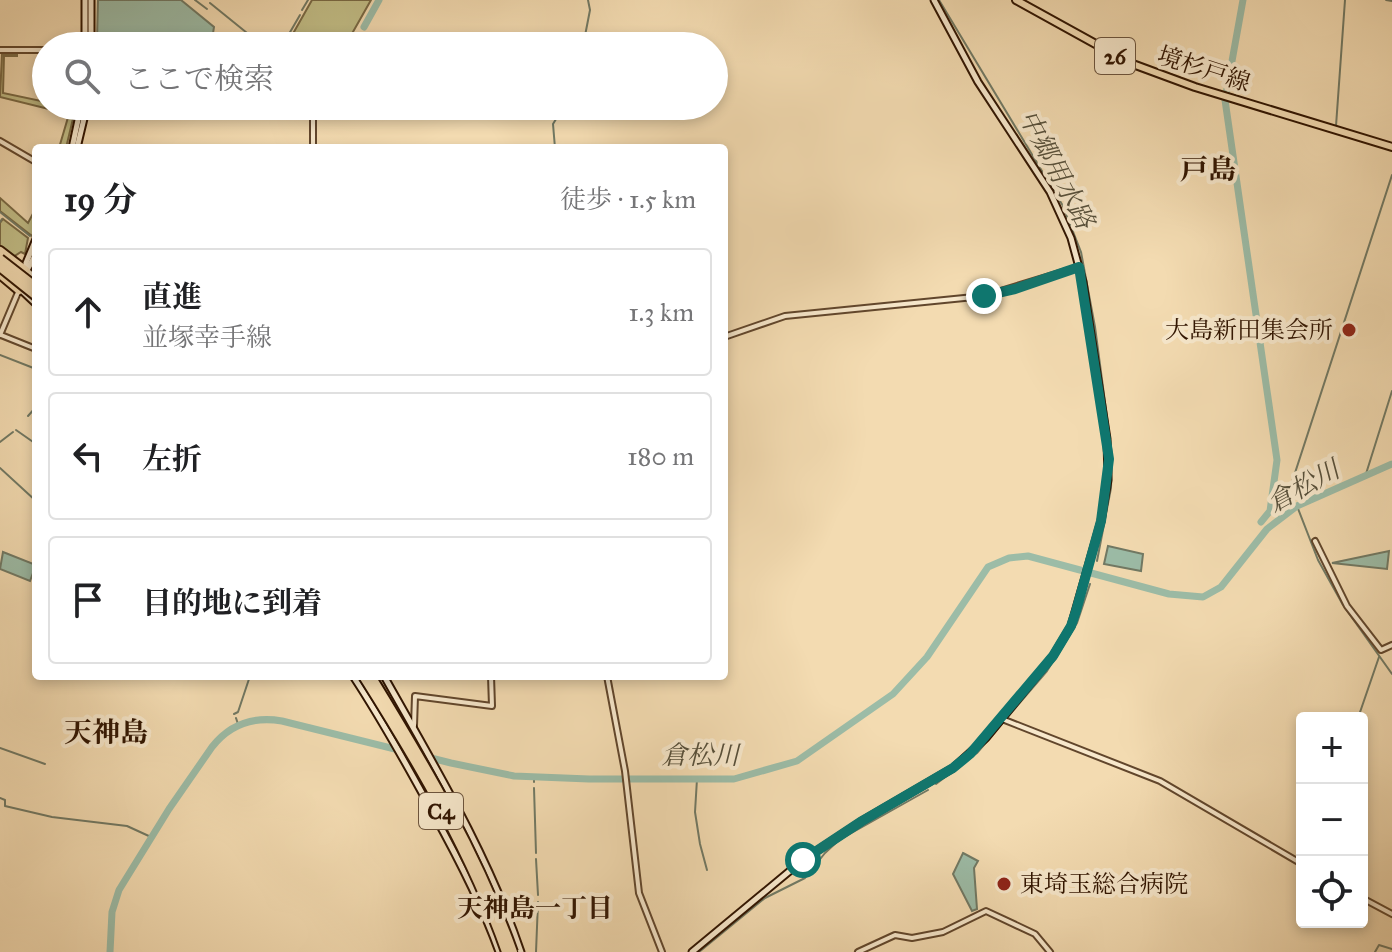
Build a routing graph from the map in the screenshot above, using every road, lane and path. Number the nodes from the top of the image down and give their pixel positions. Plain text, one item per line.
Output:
1 (88, 0) edge
2 (934, 0) edge
3 (1016, 0) edge
4 (88, 32) edge
5 (0, 50) edge
6 (32, 50) edge
7 (81, 120) edge
8 (313, 120) edge
9 (0, 141) edge
10 (75, 144) edge
11 (313, 144) edge
12 (1392, 147) edge
13 (32, 160) edge
14 (32, 249) edge
15 (0, 251) edge
16 (0, 259) edge
17 (32, 264) edge
18 (0, 267) edge
19 (1079, 267) junction
20 (26, 271) junction
21 (0, 274) edge
22 (32, 275) edge
23 (32, 284) edge
24 (19, 290) junction
25 (32, 293) edge
26 (32, 301) edge
27 (0, 335) edge
28 (728, 336) edge
29 (32, 347) edge
30 (1315, 541) dead end
31 (1392, 645) edge
32 (356, 680) edge
33 (370, 680) edge
34 (370, 680) edge
35 (386, 680) edge
36 (491, 680) edge
37 (608, 680) edge
38 (1002, 719) junction
39 (414, 728) junction
40 (441, 777) junction
41 (421, 788) junction
42 (1296, 860) edge
43 (1368, 901) edge
44 (1392, 914) edge
45 (499, 952) edge
46 (506, 952) edge
47 (513, 952) edge
48 (521, 952) edge
49 (662, 952) edge
50 (692, 952) edge
51 (858, 952) edge
52 (1050, 952) edge

1 - 4 main road
2 - 19 main road
3 - 12 main road, 境杉戸線 / 26
5 - 6 street
7 - 10 main road
8 - 11 street
9 - 13 street
14 - 20 main road
15 - 20 highway
16 - 23 highway, bridge
17 - 20 main road
18 - 25 highway, bridge
19 - 28 street
19 - 38 main road
20 - 22 main road
20 - 24 main road
21 - 24 highway
24 - 26 main road
24 - 27 street
27 - 29 street
30 - 31 street
32 - 41 main road
33 - 46 highway, C4, bridge
34 - 47 highway, C4, bridge
35 - 39 main road
36 - 39 street
37 - 49 street
38 - 42 street
38 - 50 main road
39 - 40 main road
40 - 41 street
40 - 48 main road
41 - 45 main road
43 - 44 street
51 - 52 street

